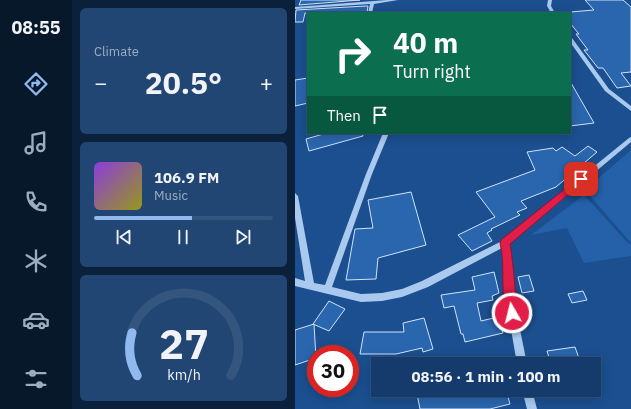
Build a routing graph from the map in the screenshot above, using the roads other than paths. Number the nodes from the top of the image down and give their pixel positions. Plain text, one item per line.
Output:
1 (396, 0) edge
2 (550, 0) edge
3 (372, 3) junction
4 (295, 8) edge
5 (370, 12) edge
6 (552, 12) edge
7 (571, 40) edge
8 (631, 109) edge
9 (386, 134) edge
10 (631, 139) edge
11 (295, 196) edge
12 (505, 243) junction
13 (295, 282) edge
14 (310, 286) junction
15 (327, 290) junction
16 (521, 357) edge
17 (529, 397) edge
18 (533, 409) edge

1 - 3 street
2 - 6 street
3 - 4 street
3 - 5 street
7 - 8 street
9 - 15 street
10 - 12 street
11 - 14 street
12 - 15 street
12 - 16 street
13 - 14 street
14 - 15 street
17 - 18 street

